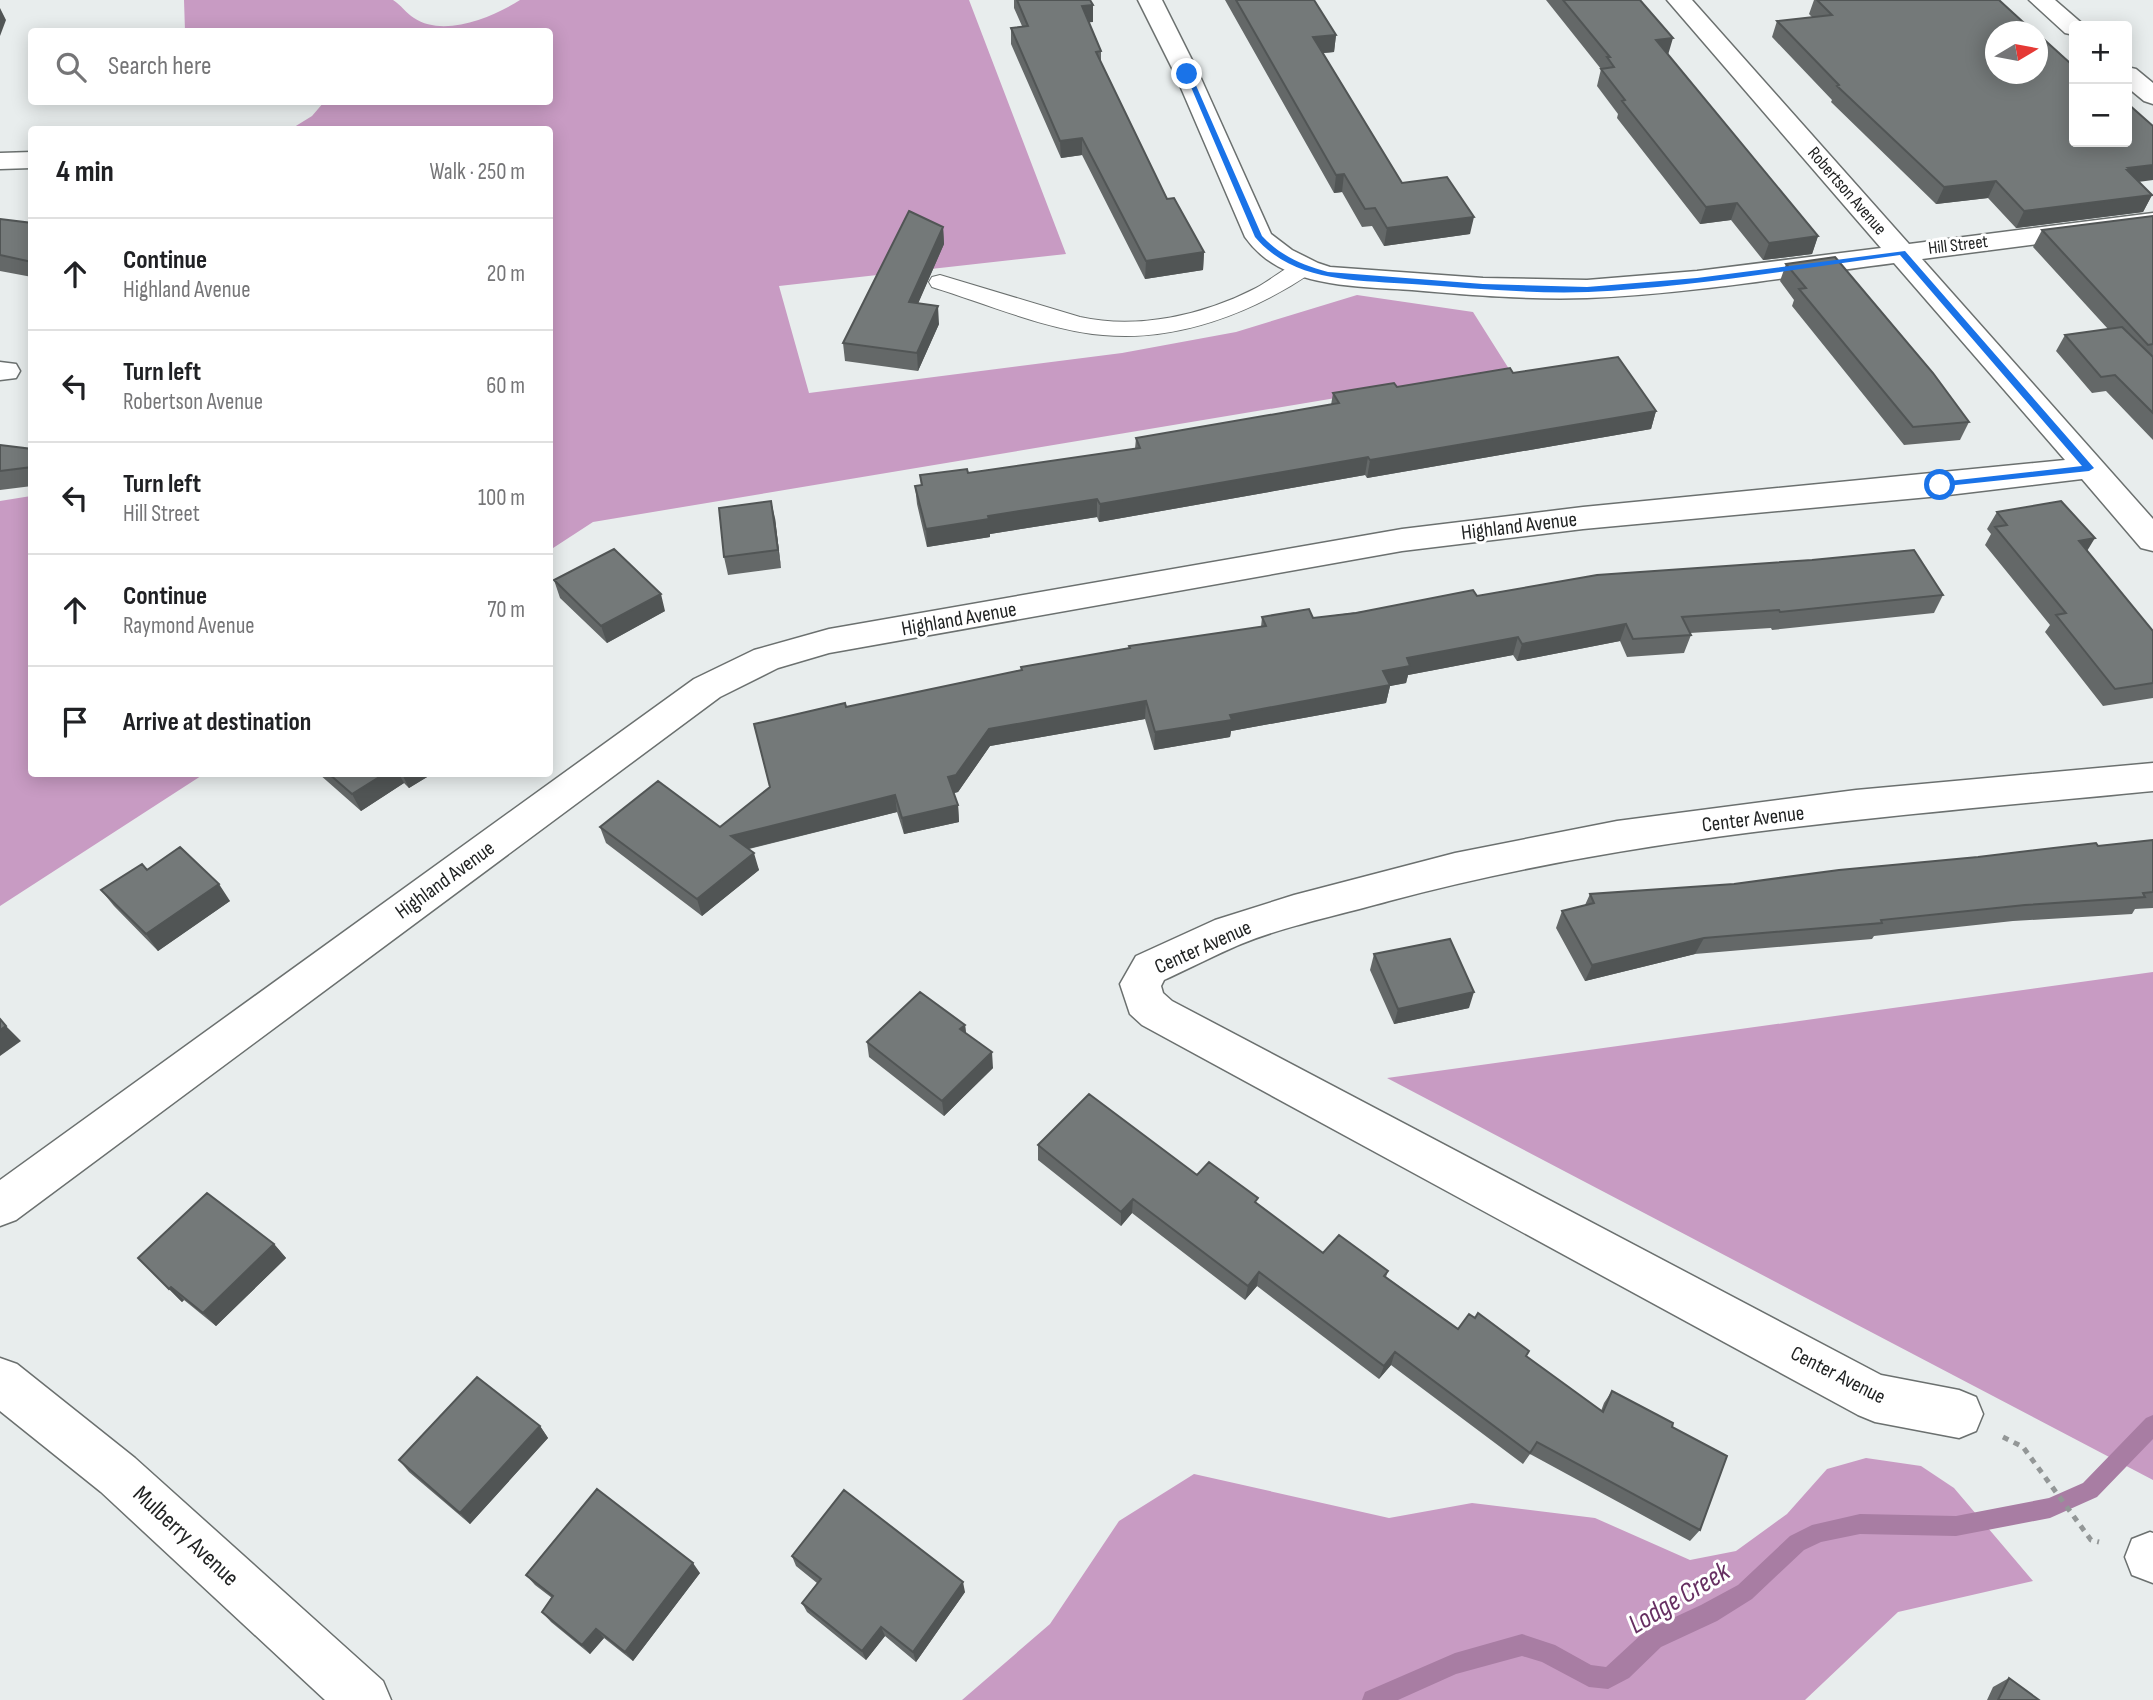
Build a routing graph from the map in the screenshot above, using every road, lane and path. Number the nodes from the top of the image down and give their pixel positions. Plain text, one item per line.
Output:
1 (1150, 0) edge
2 (1679, 0) edge
3 (2041, 0) edge
4 (2069, 24) edge
5 (2132, 78) edge
6 (2153, 96) edge
7 (28, 160) edge
8 (0, 161) edge
9 (2153, 221) edge
10 (1902, 253) junction
11 (1303, 268) junction
12 (940, 282) dead end
13 (2089, 468) junction
14 (2153, 540) edge
15 (2153, 777) edge
16 (0, 1206) edge
17 (0, 1381) edge
18 (1959, 1414) dead end
19 (2023, 1447) dead end
20 (2091, 1540) dead end
21 (364, 1700) edge

1 - 11 street, Hill Street
2 - 10 street, Robertson Avenue
3 - 4 street
5 - 6 street
7 - 8 street
9 - 10 street, Hill Street
10 - 11 street, Hill Street
10 - 13 street, Robertson Avenue
11 - 12 lane
13 - 14 street, Robertson Avenue
13 - 16 street, Highland Avenue
15 - 18 street, Center Avenue
17 - 21 street, Mulberry Avenue
19 - 20 path

